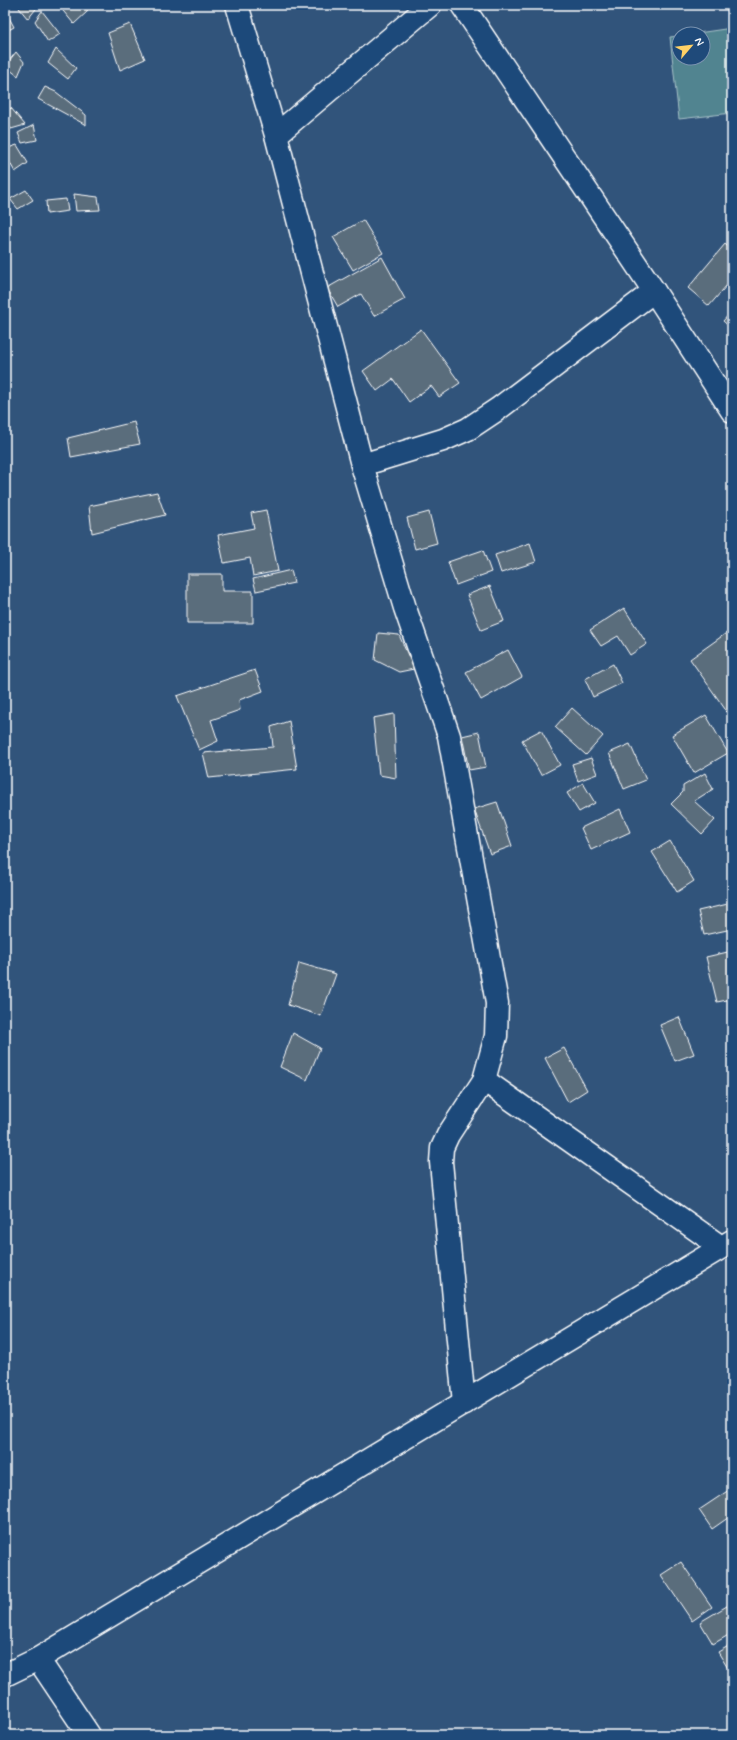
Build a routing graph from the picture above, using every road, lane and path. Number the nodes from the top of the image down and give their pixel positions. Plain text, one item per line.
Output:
1 (237, 5) edge
2 (430, 5) edge
3 (462, 5) edge
4 (276, 135) junction
5 (654, 291) junction
6 (732, 411) edge
7 (362, 465) junction
8 (484, 1080) junction
9 (727, 1244) edge
10 (464, 1403) junction
11 (38, 1659) junction
12 (5, 1675) edge
13 (89, 1735) edge

1 - 4 street
2 - 4 street
3 - 5 street
4 - 7 street
5 - 6 street
5 - 7 street
7 - 8 street
8 - 9 street
8 - 10 street
9 - 10 street
10 - 11 street
11 - 12 street
11 - 13 street

